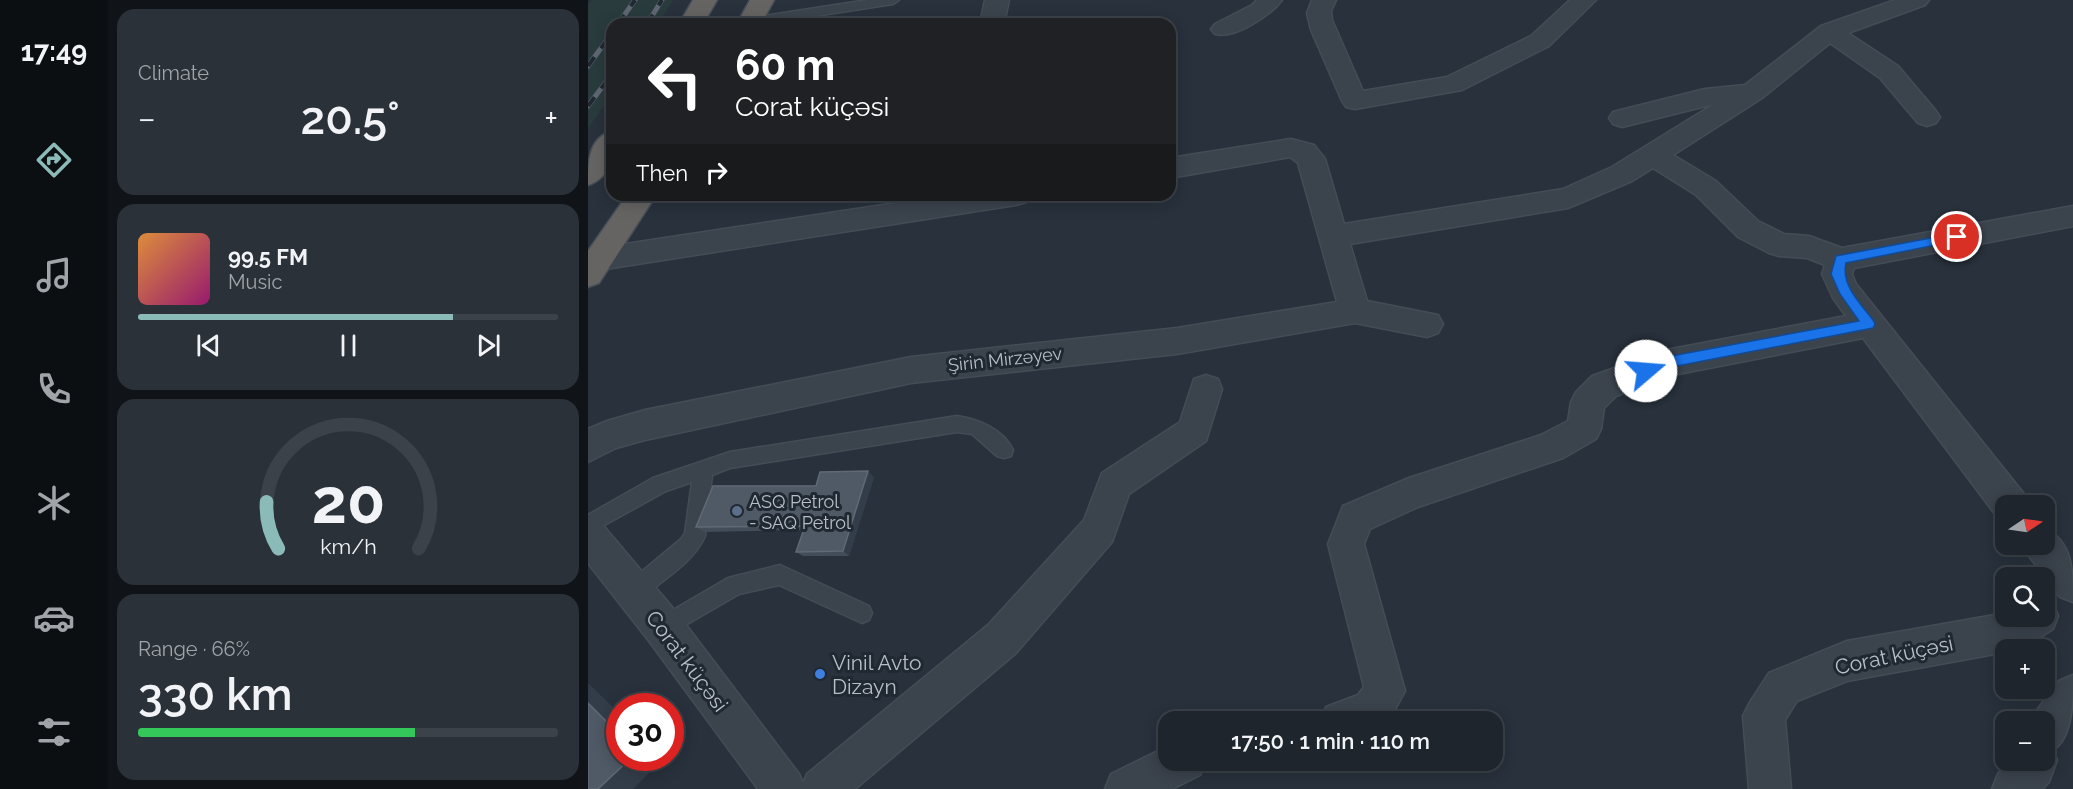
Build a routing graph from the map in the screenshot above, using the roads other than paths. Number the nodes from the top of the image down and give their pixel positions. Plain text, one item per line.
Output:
1 (705, 0) edge
2 (762, 0) edge
3 (893, 0) edge
4 (997, 0) edge
5 (1270, 0) edge
6 (1324, 0) edge
7 (1584, 0) edge
8 (1917, 0) edge
9 (694, 18) edge
10 (752, 18) edge
11 (780, 18) edge
12 (993, 18) edge
13 (1223, 29) dead end
14 (1829, 31) junction
15 (1752, 92) junction
16 (1927, 117) dead end
17 (1622, 118) dead end
18 (606, 149) edge
19 (1651, 154) junction
20 (1176, 167) edge
21 (588, 175) edge
22 (638, 201) edge
23 (981, 201) edge
24 (2073, 216) edge
25 (1334, 236) junction
26 (1841, 259) junction
27 (594, 267) edge
28 (1355, 311) junction
29 (1427, 324) dead end
30 (1868, 324) junction
31 (1206, 389) dead end
32 (588, 447) edge
33 (1004, 450) dead end
34 (703, 469) junction
35 (2002, 495) edge
36 (588, 525) edge
37 (588, 535) edge
38 (2051, 555) edge
39 (2073, 584) edge
40 (634, 591) junction
41 (2073, 597) edge
42 (2055, 607) edge
43 (862, 613) dead end
44 (663, 627) junction
45 (2021, 627) edge
46 (2073, 695) edge
47 (1369, 711) edge
48 (2055, 719) edge
49 (1163, 771) edge
50 (2030, 771) edge
51 (784, 789) edge
52 (822, 789) edge
53 (1126, 789) edge
54 (1770, 789) edge
55 (2013, 789) edge

1 - 9 highway
2 - 10 highway
3 - 11 lane
4 - 12 street
5 - 13 street
6 - 7 street
8 - 14 street
14 - 15 street
14 - 16 street
15 - 17 street
15 - 19 street
18 - 21 highway
19 - 25 street
19 - 26 street
20 - 25 street
22 - 27 highway
23 - 27 street
24 - 26 street
25 - 28 street
26 - 30 street
28 - 29 street, Şirin Mirzəyev
28 - 32 street, Şirin Mirzəyev
30 - 35 street
30 - 47 street
31 - 52 street
33 - 34 lane
34 - 36 lane
34 - 40 lane
37 - 40 street, Corat küçəsi
38 - 39 street
40 - 44 street, Corat küçəsi
41 - 42 street
43 - 44 lane
44 - 51 street, Corat küçəsi
45 - 54 street, Corat küçəsi
46 - 48 street
49 - 53 street
50 - 55 street

